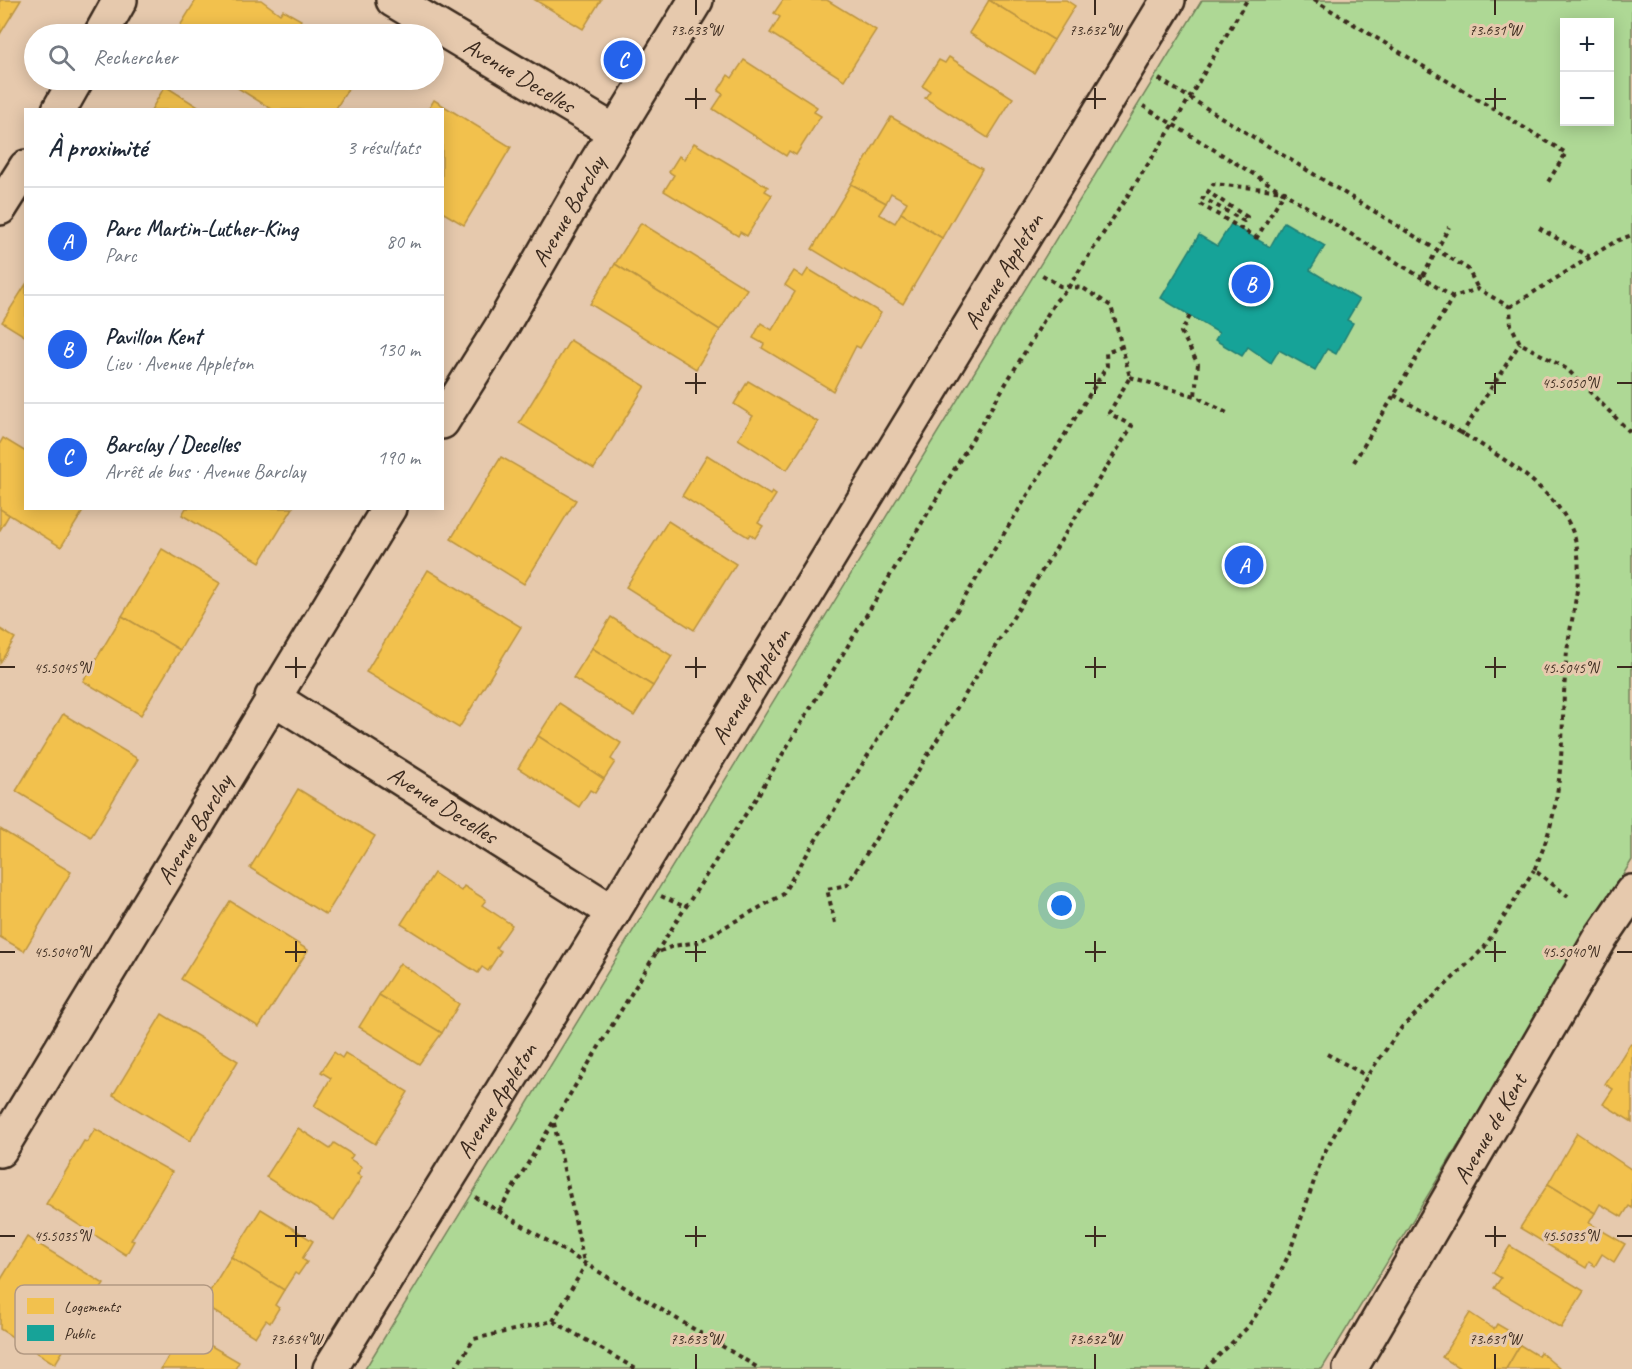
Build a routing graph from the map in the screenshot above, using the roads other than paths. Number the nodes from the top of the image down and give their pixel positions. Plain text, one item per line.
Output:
1 (120, 0) edge
2 (393, 0) edge
3 (696, 0) edge
4 (1168, 0) edge
5 (107, 24) edge
6 (433, 24) edge
7 (444, 30) edge
8 (70, 90) edge
9 (60, 108) edge
10 (615, 132) junction
11 (24, 170) edge
12 (0, 208) edge
13 (444, 419) edge
14 (388, 510) edge
15 (272, 697) junction
16 (1632, 892) edge
17 (613, 912) junction
18 (0, 1150) edge
19 (330, 1369) edge
20 (1350, 1369) edge

1 - 5 street
2 - 6 street, Avenue Decelles
3 - 10 street, Avenue Barclay
4 - 17 street, Avenue Appleton
7 - 10 street, Avenue Decelles
8 - 9 street
10 - 13 street, Avenue Barclay
11 - 12 street
14 - 15 street, Avenue Barclay
15 - 17 street, Avenue Decelles
15 - 18 street, Avenue Barclay
16 - 20 street, Avenue de Kent
17 - 19 street, Avenue Appleton

